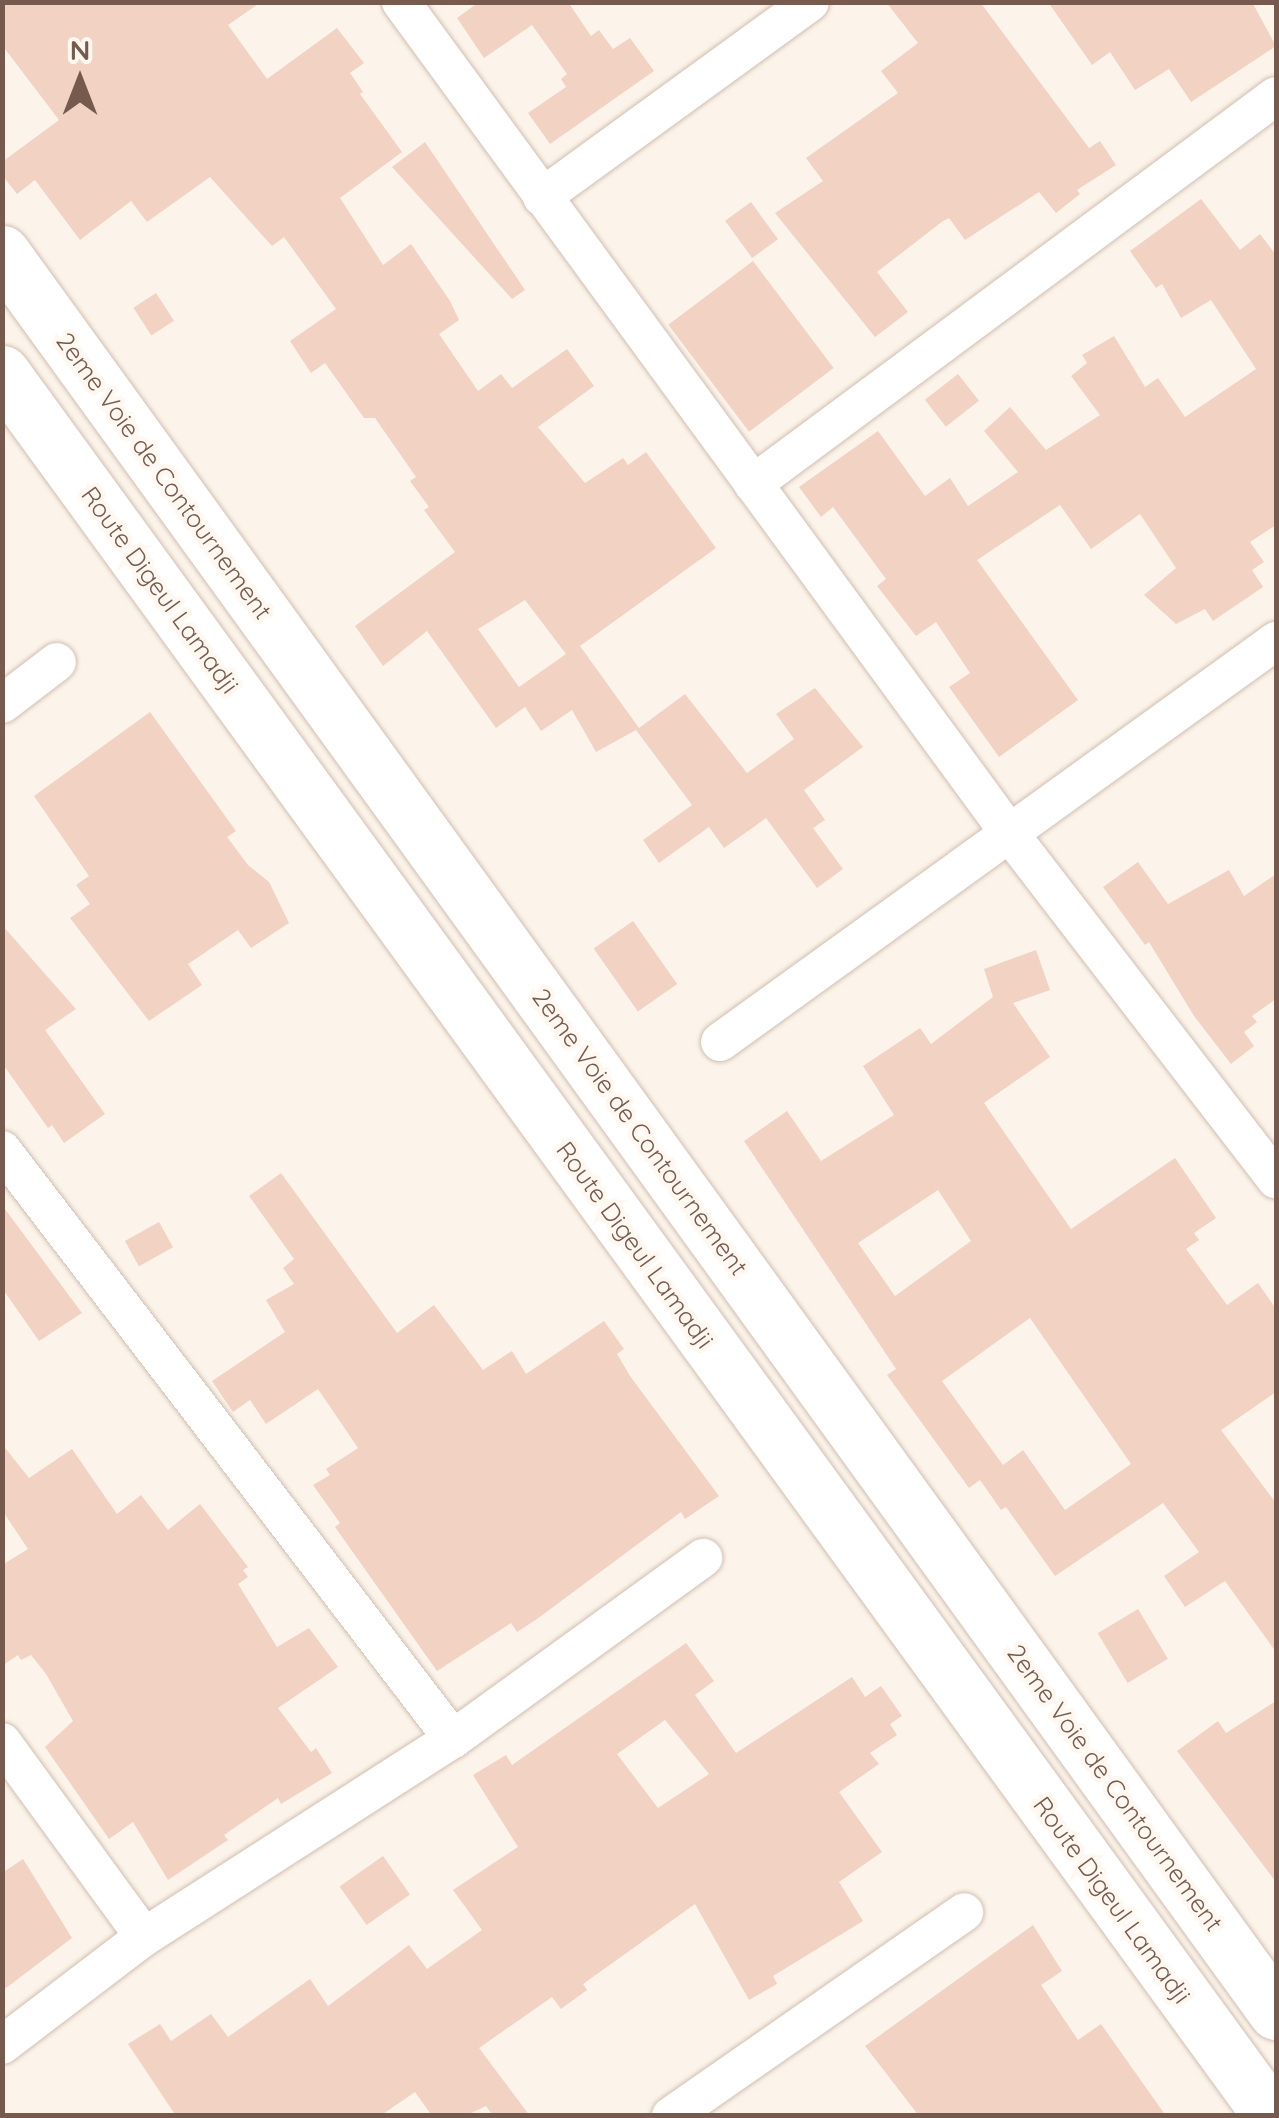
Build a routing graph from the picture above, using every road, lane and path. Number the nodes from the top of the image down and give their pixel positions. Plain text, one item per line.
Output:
1 (401, 2) edge
2 (810, 2) edge
3 (1276, 96) edge
4 (542, 197) junction
5 (2, 252) edge
6 (2, 374) edge
7 (753, 484) junction
8 (1276, 641) edge
9 (57, 662) dead end
10 (2, 704) edge
11 (1010, 834) junction
12 (720, 1042) dead end
13 (2, 1150) edge
14 (1276, 1179) edge
15 (703, 1558) dead end
16 (453, 1739) junction
17 (2, 1742) edge
18 (964, 1912) dead end
19 (144, 1937) junction
20 (1276, 2012) edge
21 (2, 2045) edge
22 (671, 2116) edge
23 (1271, 2116) edge

1 - 4 street
2 - 4 street
3 - 7 street
4 - 7 street
5 - 20 main road, 2eme Voie de Contournement
6 - 23 main road, Route Digeul Lamadji
7 - 11 street
8 - 11 street
9 - 10 street
11 - 12 street
11 - 14 street
13 - 16 street
15 - 16 street
16 - 19 street
17 - 19 street
18 - 22 street
19 - 21 street

